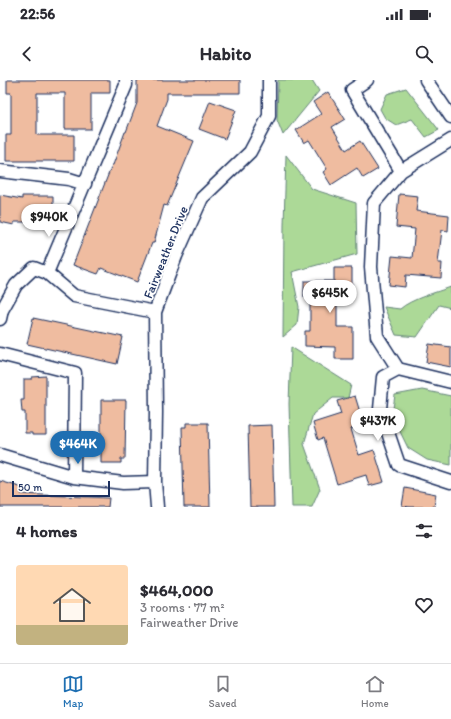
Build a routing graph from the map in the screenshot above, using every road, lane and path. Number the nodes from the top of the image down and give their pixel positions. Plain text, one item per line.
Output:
1 (126, 80) edge
2 (269, 80) edge
3 (367, 80) edge
4 (426, 80) edge
5 (451, 117) edge
6 (451, 140) edge
7 (0, 171) edge
8 (401, 171) junction
9 (85, 184) junction
10 (47, 273) junction
11 (155, 312) junction
12 (1, 313) edge
13 (0, 354) edge
14 (398, 369) junction
15 (451, 382) edge
16 (0, 455) edge
17 (74, 477) junction
18 (155, 482) junction
19 (451, 482) edge
20 (157, 507) edge

1 - 9 street
2 - 11 street, Fairweather Drive
3 - 8 street
4 - 5 street
6 - 8 street
7 - 9 street
8 - 14 street
9 - 10 street
10 - 11 street
10 - 12 street
11 - 18 street, Fairweather Drive
13 - 17 street
14 - 15 street
14 - 19 street
16 - 17 street
17 - 18 street
18 - 20 street, Fairweather Drive

